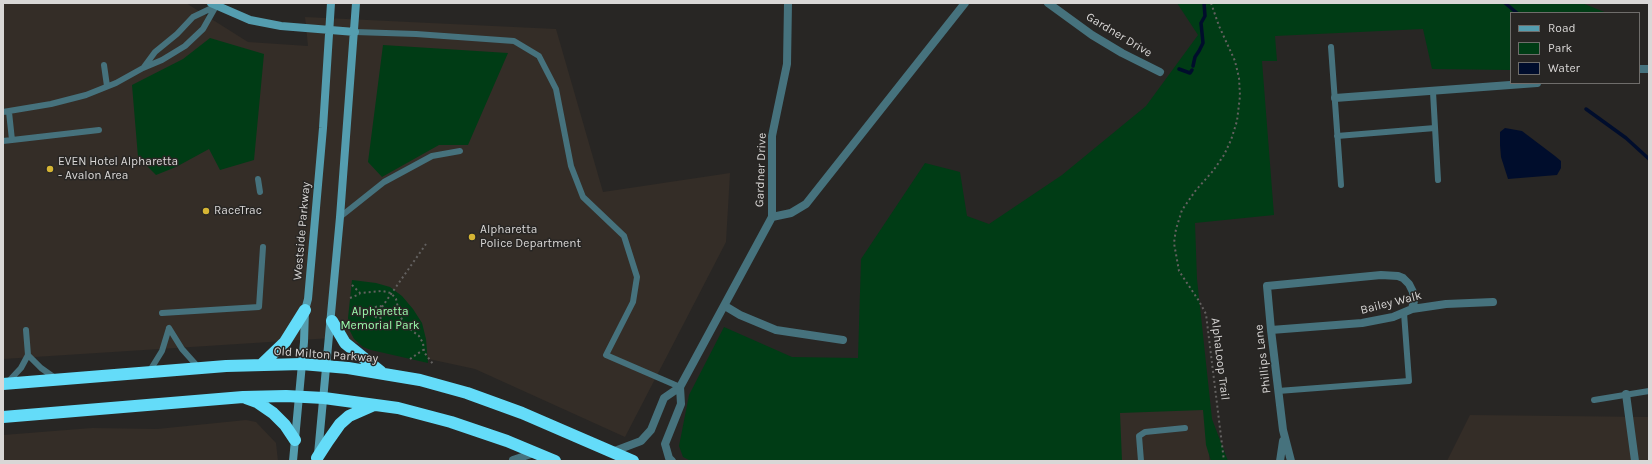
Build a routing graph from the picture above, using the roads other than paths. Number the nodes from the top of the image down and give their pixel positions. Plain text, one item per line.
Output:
1 (331, 3) edge
2 (356, 3) edge
3 (788, 3) edge
4 (965, 3) edge
5 (1048, 3) edge
6 (214, 5) edge
7 (329, 31) junction
8 (355, 32) junction
9 (1331, 47) dead end
10 (104, 65) dead end
11 (143, 68) junction
12 (1160, 72) dead end
13 (1526, 84) edge
14 (108, 86) junction
15 (1434, 92) junction
16 (1335, 98) junction
17 (6, 112) edge
18 (1435, 128) junction
19 (99, 130) dead end
20 (1337, 136) junction
21 (12, 140) junction
22 (3, 141) edge
23 (460, 151) dead end
24 (258, 179) dead end
25 (1438, 180) dead end
26 (1341, 185) dead end
27 (260, 192) dead end
28 (340, 217) junction
29 (772, 217) junction
30 (263, 247) dead end
31 (1267, 286) joint
32 (1493, 302) dead end
33 (725, 306) junction
34 (1412, 309) junction
35 (305, 310) junction
36 (162, 313) dead end
37 (1404, 313) junction
38 (332, 321) junction
39 (26, 330) dead end
40 (1271, 330) junction
41 (843, 340) dead end
42 (28, 355) junction
43 (262, 364) junction
44 (302, 364) junction
45 (327, 366) junction
46 (200, 368) junction
47 (149, 372) junction
48 (382, 373) junction
49 (59, 380) junction
50 (4, 384) edge
51 (680, 387) junction
52 (1278, 391) junction
53 (1649, 391) edge
54 (1626, 394) junction
55 (299, 396) junction
56 (243, 397) junction
57 (324, 398) junction
58 (1594, 400) dead end
59 (376, 404) junction
60 (3, 417) edge
61 (1185, 428) dead end
62 (1283, 430) junction
63 (295, 440) junction
64 (507, 440) junction
65 (612, 452) junction
66 (534, 453) junction
67 (317, 460) edge
68 (512, 460) edge
69 (294, 461) edge
70 (555, 461) edge
71 (632, 461) edge
72 (672, 461) edge
73 (1141, 461) edge
74 (1280, 461) edge
75 (1291, 461) edge
76 (1635, 461) edge

1 - 7 main road, Westside Parkway
2 - 8 main road
3 - 29 street, Gardner Drive
4 - 29 street
5 - 12 street, Gardner Drive
6 - 7 main road
6 - 11 lane
6 - 11 lane
7 - 8 main road
7 - 35 main road, Westside Parkway
8 - 28 main road
8 - 51 lane
9 - 16 lane
10 - 14 lane
11 - 14 lane
13 - 15 street
14 - 17 lane
15 - 16 street
15 - 18 lane
16 - 20 lane
17 - 21 lane
18 - 20 lane
18 - 25 lane
19 - 21 lane
20 - 26 lane
21 - 22 lane
23 - 28 lane
24 - 27 lane
28 - 38 main road
29 - 33 street, Gardner Drive
30 - 36 lane
31 - 34 street, Bailey Walk
31 - 40 street, Phillips Lane
32 - 34 street, Bailey Walk
33 - 41 street
33 - 51 street, Gardner Drive
34 - 37 street, Bailey Walk
35 - 43 highway
35 - 44 main road, Westside Parkway
37 - 40 street, Bailey Walk
37 - 52 lane
38 - 45 main road
38 - 48 highway
39 - 42 lane
40 - 52 street, Phillips Lane
42 - 49 lane
42 - 50 lane
43 - 44 highway, Old Milton Parkway
43 - 46 highway, Old Milton Parkway
44 - 45 highway, Old Milton Parkway
44 - 55 main road, Westside Parkway
45 - 48 highway, Old Milton Parkway
45 - 57 main road
46 - 47 highway, Old Milton Parkway
46 - 47 lane
47 - 49 highway, Old Milton Parkway
48 - 65 highway, Old Milton Parkway
49 - 50 highway, Old Milton Parkway
51 - 65 street, Gardner Drive
51 - 72 street, Gardner Drive
52 - 62 street, Phillips Lane
53 - 54 lane
54 - 58 lane
54 - 76 street
55 - 56 highway
55 - 57 highway
55 - 63 main road, Westside Parkway
56 - 60 highway
56 - 63 highway
57 - 59 highway
57 - 67 main road
59 - 64 highway
59 - 67 highway
61 - 73 lane
62 - 74 street, Phillips Lane
62 - 75 street, Phillips Lane
63 - 69 main road, Westside Parkway
64 - 66 highway
64 - 68 street
65 - 71 highway, Old Milton Parkway
66 - 68 street
66 - 70 highway

